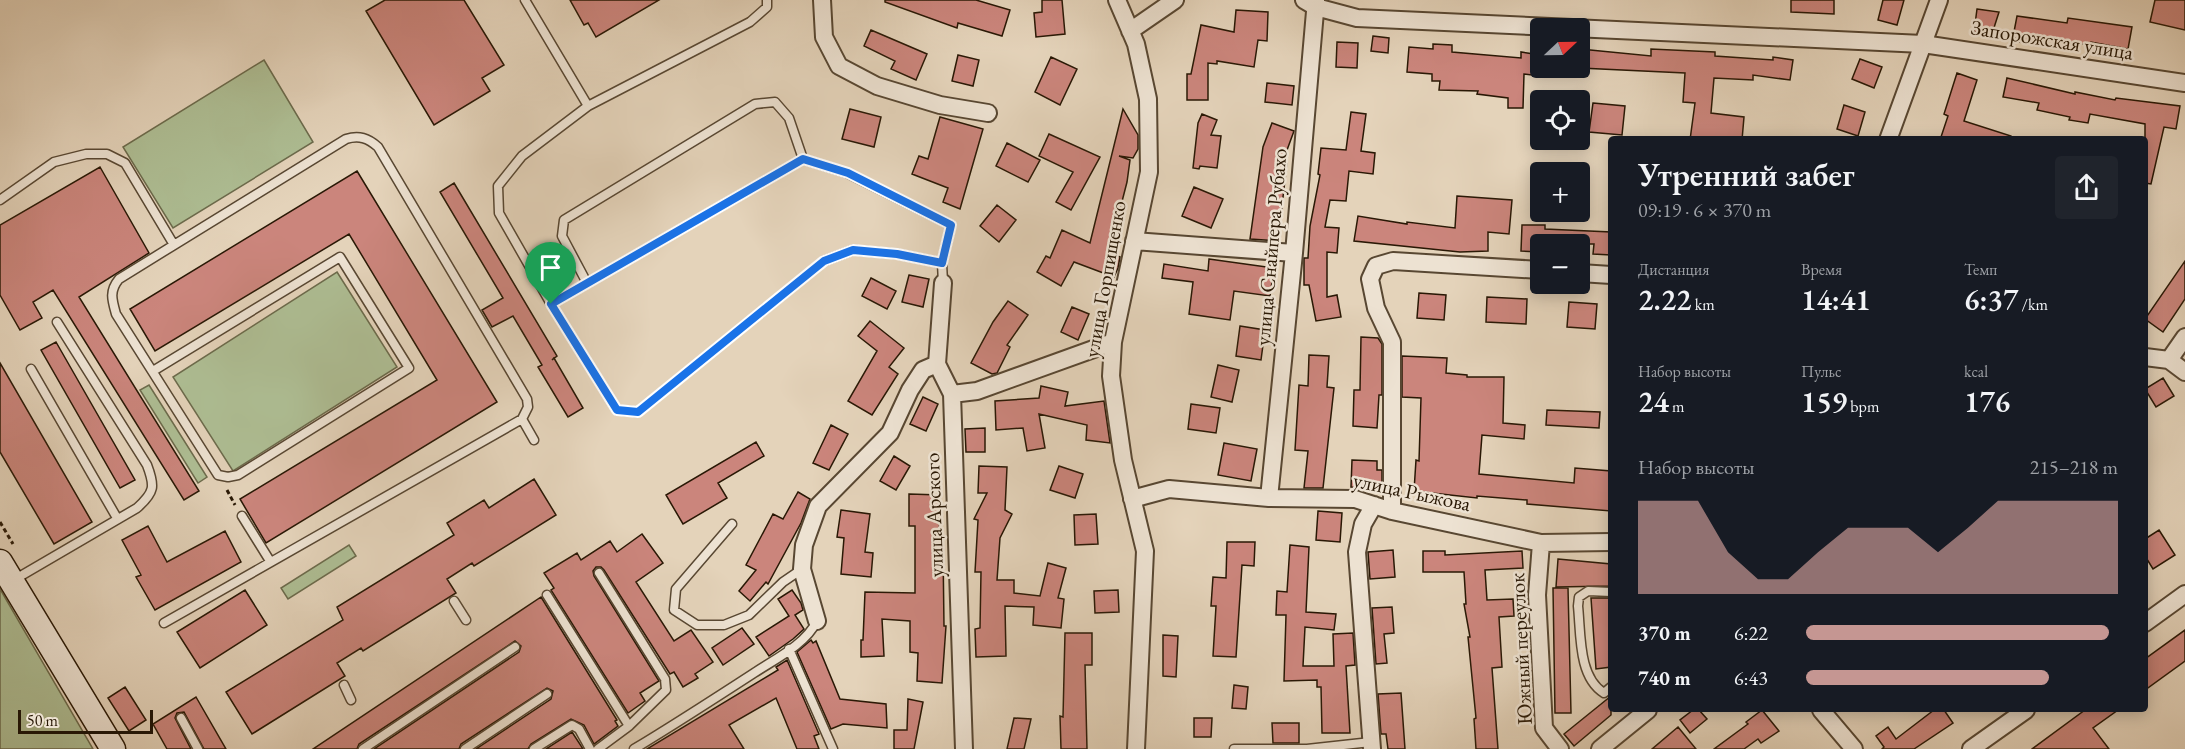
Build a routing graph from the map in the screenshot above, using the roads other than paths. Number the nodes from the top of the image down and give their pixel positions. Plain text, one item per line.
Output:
1 (525, 0) edge
2 (767, 0) edge
3 (822, 0) edge
4 (1117, 0) edge
5 (1176, 0) edge
6 (1939, 0) edge
7 (1312, 2) edge
8 (1130, 31) junction
9 (1923, 44) junction
10 (2185, 83) edge
11 (588, 106) junction
12 (988, 113) dead end
13 (1889, 136) edge
14 (803, 159) junction
15 (0, 200) edge
16 (1134, 241) junction
17 (174, 245) junction
18 (1293, 253) junction
19 (942, 263) junction
20 (1530, 269) edge
21 (1590, 274) edge
22 (1608, 275) edge
23 (587, 283) junction
24 (943, 283) joint
25 (551, 304) junction
26 (57, 322) dead end
27 (2185, 338) edge
28 (1113, 342) junction
29 (2148, 357) edge
30 (2169, 360) junction
31 (937, 364) junction
32 (31, 369) dead end
33 (153, 371) junction
34 (2185, 372) edge
35 (952, 394) junction
36 (522, 419) junction
37 (534, 440) dead end
38 (1269, 498) junction
39 (1132, 499) junction
40 (1374, 505) junction
41 (1392, 511) junction
42 (242, 516) road end
43 (117, 518) junction
44 (732, 524) dead end
45 (1608, 542) edge
46 (1541, 543) junction
47 (270, 561) junction
48 (802, 569) junction
49 (6, 572) edge
50 (598, 573) dead end
51 (1608, 592) edge
52 (2185, 594) edge
53 (547, 595) dead end
54 (454, 602) dead end
55 (466, 620) dead end
56 (817, 621) joint
57 (2148, 621) edge
58 (164, 623) dead end
59 (515, 646) dead end
60 (789, 649) junction
61 (344, 685) dead end
62 (1608, 690) edge
63 (547, 694) dead end
64 (351, 700) dead end
65 (1646, 712) edge
66 (1823, 712) edge
67 (2023, 712) edge
68 (181, 718) dead end
69 (629, 726) junction
70 (1371, 745) edge
71 (113, 749) edge
72 (198, 749) edge
73 (363, 749) edge
74 (465, 749) edge
75 (534, 749) edge
76 (590, 749) edge
77 (597, 749) edge
78 (634, 749) edge
79 (833, 749) edge
80 (964, 749) edge
81 (1136, 749) edge
82 (1234, 749) edge
83 (1560, 749) edge
84 (1600, 749) edge
85 (1854, 749) edge
86 (1971, 749) edge

1 - 11 lane
2 - 11 lane
3 - 12 street
4 - 8 street, улица Горпищенко
5 - 8 street
6 - 9 street
7 - 9 street, Запорожская улица
7 - 18 street, улица Снайпера Рубахо
8 - 16 street, улица Горпищенко
9 - 10 street, Запорожская улица
9 - 13 street
11 - 25 lane
14 - 19 lane
14 - 23 lane
14 - 23 lane
15 - 17 lane
16 - 18 street
16 - 28 street, улица Горпищенко
17 - 33 lane
17 - 36 lane
18 - 38 street, улица Снайпера Рубахо
19 - 24 lane
19 - 25 lane
20 - 41 street
21 - 22 street
23 - 25 lane
24 - 31 street
26 - 43 lane
27 - 30 street
28 - 35 street
28 - 39 street, улица Горпищенко
29 - 30 street
30 - 34 street
31 - 35 street, улица Арского
31 - 48 street
32 - 43 lane
33 - 33 lane
35 - 80 street, улица Арского
36 - 37 lane
36 - 47 lane
38 - 39 street, улица Рыжова
38 - 40 street, улица Рыжова
39 - 81 street, улица Горпищенко
40 - 41 street, улица Рыжова
40 - 70 street
41 - 46 street, улица Рыжова
42 - 47 lane
43 - 49 lane
44 - 48 lane
45 - 46 street, улица Рыжова
46 - 83 street, Южный переулок
47 - 58 lane
48 - 56 street
49 - 71 street
50 - 69 lane
51 - 62 lane
52 - 57 street
53 - 69 lane
54 - 55 lane
56 - 60 lane
59 - 73 lane
60 - 78 lane
60 - 79 lane
61 - 64 lane
63 - 74 lane
65 - 84 street
66 - 85 street
67 - 86 street
68 - 72 lane
69 - 77 lane
70 - 82 lane
75 - 76 lane

